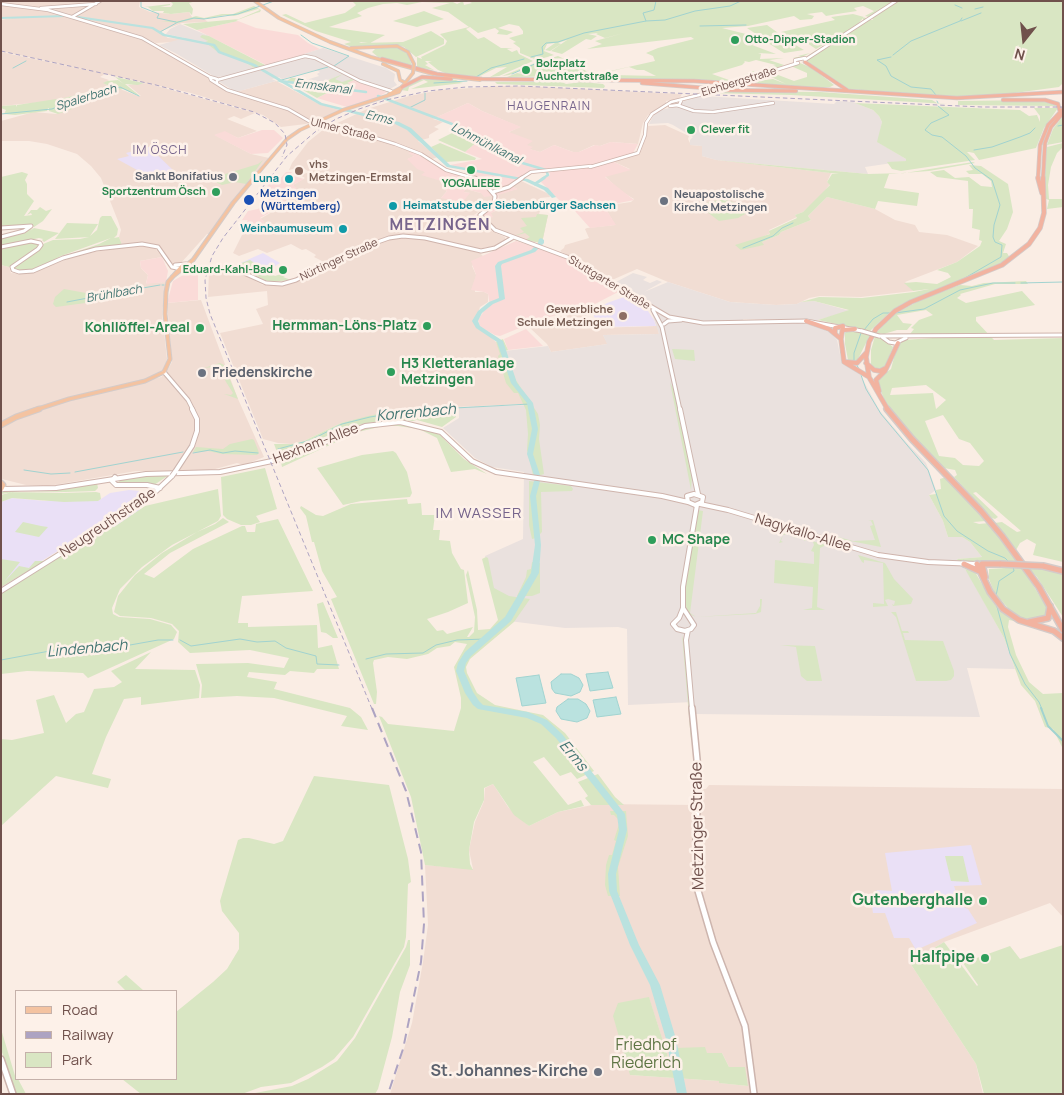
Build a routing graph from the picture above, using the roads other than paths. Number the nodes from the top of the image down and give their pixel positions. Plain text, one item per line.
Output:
1 (100, 1) edge
2 (255, 1) edge
3 (896, 1) edge
4 (1, 4) edge
5 (96, 4) junction
6 (40, 9) junction
7 (269, 11) junction
8 (72, 17) junction
9 (380, 46) junction
10 (349, 48) junction
11 (371, 57) junction
12 (382, 61) junction
13 (801, 61) junction
14 (215, 79) junction
15 (480, 80) junction
16 (596, 80) junction
17 (832, 80) junction
18 (406, 83) junction
19 (700, 86) junction
20 (721, 88) junction
21 (812, 89) junction
22 (396, 90) junction
23 (727, 90) junction
24 (710, 91) junction
25 (831, 91) junction
26 (1063, 92) edge
27 (867, 93) junction
28 (989, 99) junction
29 (678, 103) junction
30 (773, 103) dead end
31 (1062, 111) edge
32 (320, 122) junction
33 (314, 124) junction
34 (324, 127) junction
35 (1041, 150) junction
36 (602, 163) joint
37 (547, 172) joint
38 (492, 191) junction
39 (1, 228) edge
40 (1, 237) edge
41 (512, 238) junction
42 (1, 247) edge
43 (170, 265) joint
44 (181, 267) junction
45 (195, 269) joint
46 (202, 269) joint
47 (654, 310) junction
48 (668, 317) junction
49 (681, 320) junction
50 (806, 321) junction
51 (662, 325) junction
52 (843, 328) junction
53 (855, 329) joint
54 (835, 332) junction
55 (1063, 335) edge
56 (897, 336) junction
57 (908, 337) junction
58 (841, 339) junction
59 (888, 339) junction
60 (899, 341) junction
61 (894, 348) junction
62 (866, 352) junction
63 (843, 359) junction
64 (866, 363) junction
65 (886, 368) junction
66 (164, 372) junction
67 (869, 377) junction
68 (882, 401) junction
69 (1, 425) edge
70 (195, 436) joint
71 (116, 477) junction
72 (94, 482) junction
73 (112, 483) junction
74 (694, 485) junction
75 (2, 486) edge
76 (123, 486) junction
77 (158, 489) junction
78 (698, 494) junction
79 (662, 496) junction
80 (688, 496) junction
81 (704, 500) junction
82 (689, 503) junction
83 (698, 504) junction
84 (728, 510) junction
85 (694, 517) junction
86 (964, 564) junction
87 (979, 564) junction
88 (980, 571) junction
89 (1063, 571) edge
90 (985, 580) junction
91 (1, 591) edge
92 (1050, 606) junction
93 (683, 608) junction
94 (1056, 617) junction
95 (679, 618) junction
96 (688, 618) junction
97 (1019, 620) junction
98 (1063, 621) edge
99 (688, 630) junction
100 (1063, 630) edge
101 (681, 631) junction
102 (1063, 638) edge
103 (686, 640) junction
104 (1, 1059) edge
105 (13, 1094) edge
106 (754, 1094) edge

1 - 5 main road
2 - 7 main road
3 - 13 main road, Eichbergstraße
4 - 6 main road
5 - 6 main road
5 - 8 main road
6 - 8 main road
7 - 10 main road
7 - 11 main road
8 - 14 main road
9 - 10 main road
9 - 12 main road
9 - 18 main road, bridge
10 - 12 main road
11 - 12 main road
11 - 15 main road
12 - 18 main road
12 - 21 highway
13 - 17 highway
13 - 20 main road, Eichbergstraße, bridge
14 - 22 main road
14 - 33 main road, Ulmer Straße
15 - 16 highway
15 - 22 highway
16 - 19 highway
16 - 25 highway
17 - 21 highway
17 - 27 highway
18 - 22 main road
19 - 20 highway
19 - 24 highway
20 - 23 highway
20 - 24 main road, Eichbergstraße
21 - 27 highway
22 - 32 main road
23 - 24 highway
23 - 25 highway
24 - 29 main road, Eichbergstraße, bridge
25 - 28 highway
26 - 27 highway
26 - 28 highway
28 - 31 highway
29 - 30 main road
29 - 36 main road, Eichbergstraße
31 - 35 highway
31 - 35 highway
32 - 33 main road
32 - 34 main road
33 - 34 main road, Ulmer Straße
33 - 44 main road
34 - 38 main road, Ulmer Straße
35 - 62 highway
36 - 37 main road
37 - 38 main road
38 - 41 main road, Stuttgarter Straße
39 - 40 main road
41 - 46 main road, Nürtinger Straße, bridge
41 - 47 main road, Stuttgarter Straße
42 - 43 main road
43 - 44 main road
44 - 45 main road, Nürtinger Straße
44 - 66 main road
45 - 46 main road, Nürtinger Straße
47 - 48 main road, Stuttgarter Straße
47 - 51 main road
48 - 49 main road, Stuttgarter Straße
48 - 51 main road
49 - 50 main road
49 - 51 main road
50 - 52 main road
50 - 54 highway
51 - 74 main road
52 - 53 highway
52 - 54 highway
52 - 58 highway
53 - 59 main road, bridge
54 - 58 highway
55 - 57 main road
56 - 57 main road
56 - 59 main road
56 - 60 main road
57 - 60 main road
58 - 63 highway
59 - 60 main road
59 - 61 highway
60 - 61 highway
61 - 65 highway
62 - 63 highway
62 - 64 highway
63 - 67 highway
64 - 65 highway
64 - 67 highway
65 - 68 highway
66 - 69 main road
66 - 70 main road
67 - 68 highway
68 - 92 highway
70 - 77 main road, Neugreuthstraße
71 - 72 main road, Hexham-Allee
71 - 73 main road
71 - 76 main road
71 - 79 main road, Hexham-Allee
72 - 73 main road
72 - 75 main road, Hexham-Allee
73 - 76 main road
74 - 78 main road
74 - 80 main road
76 - 77 main road
77 - 91 main road, Neugreuthstraße
78 - 80 main road
78 - 81 main road
79 - 80 main road, Hexham-Allee
79 - 82 main road, Hexham-Allee
80 - 82 main road
81 - 83 main road
81 - 84 main road, Nagykallo-Allee
82 - 83 main road, Hexham-Allee
82 - 85 main road
83 - 84 main road, Nagykallo-Allee
83 - 85 main road
84 - 86 main road, Nagykallo-Allee
85 - 93 main road
86 - 87 main road, Nagykallo-Allee
86 - 88 highway
87 - 88 highway
87 - 89 highway, bridge
87 - 90 highway
88 - 90 highway
90 - 97 highway
92 - 94 highway
92 - 97 highway
93 - 95 main road
93 - 96 main road
94 - 98 highway
94 - 100 highway
95 - 96 main road
95 - 101 main road
96 - 99 main road, Metzinger Straße
97 - 102 highway
99 - 101 main road
99 - 103 main road, Metzinger Straße
101 - 103 main road, Metzinger Straße
103 - 106 main road, Metzinger Straße
104 - 105 main road

